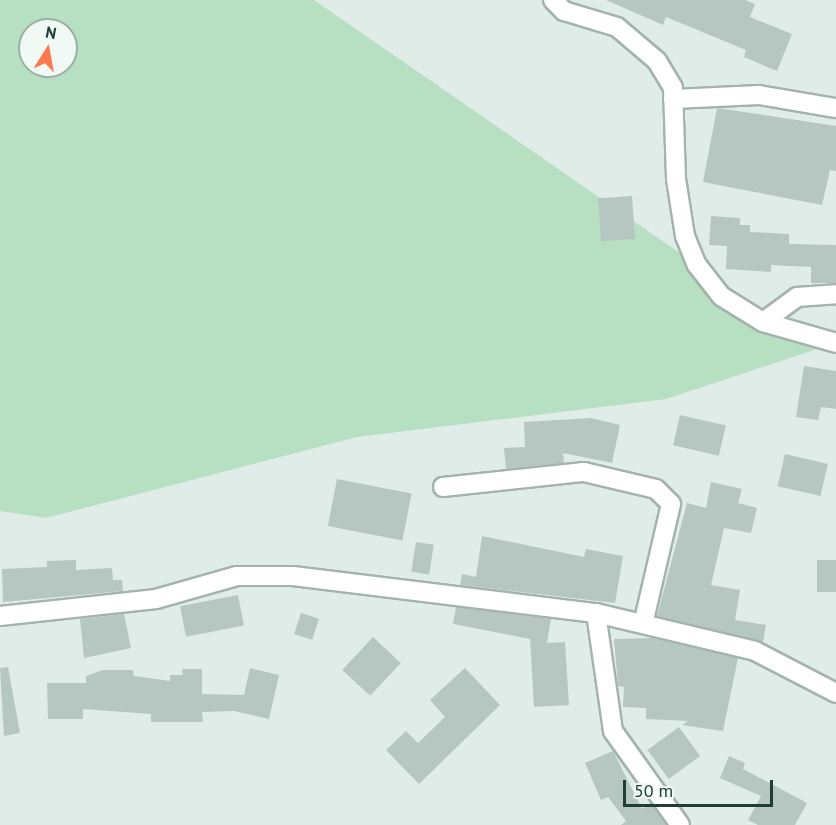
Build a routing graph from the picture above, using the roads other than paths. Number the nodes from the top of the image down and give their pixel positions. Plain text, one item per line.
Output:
1 (553, 0) edge
2 (673, 99) junction
3 (836, 108) edge
4 (836, 294) edge
5 (763, 322) junction
6 (836, 343) edge
7 (442, 487) dead end
8 (596, 613) junction
9 (0, 616) edge
10 (643, 624) junction
11 (836, 693) edge
12 (680, 825) edge

1 - 2 street
2 - 3 street
2 - 5 street
4 - 5 street
5 - 6 street
7 - 10 street
8 - 9 street
8 - 10 street
8 - 12 street
10 - 11 street

